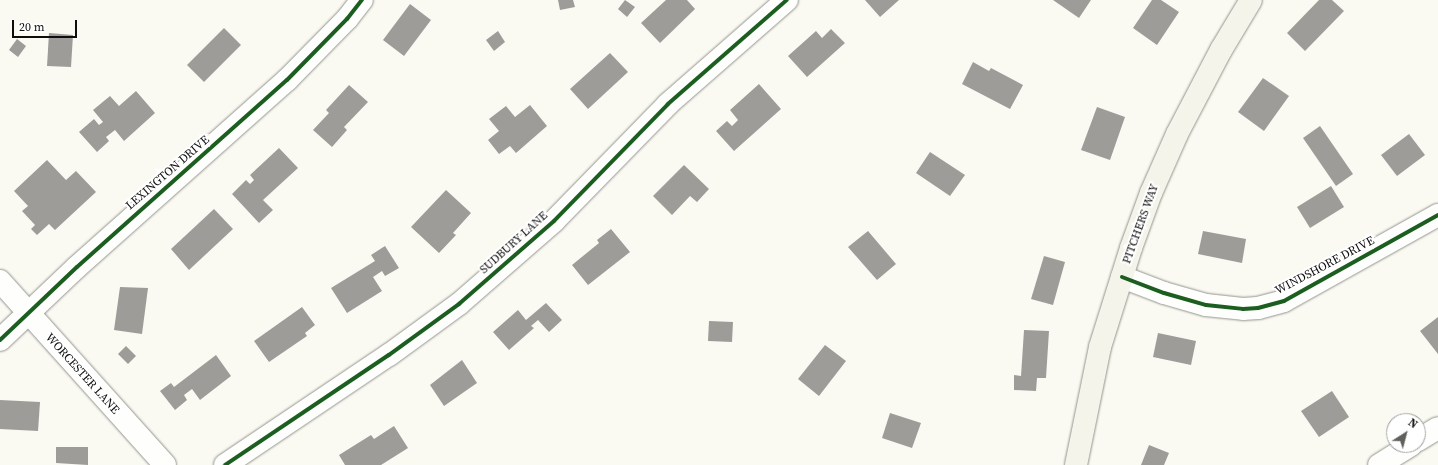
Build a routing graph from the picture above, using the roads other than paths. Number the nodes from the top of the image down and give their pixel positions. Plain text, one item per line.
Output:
1 (362, 0) edge
2 (788, 0) edge
3 (1251, 0) edge
4 (1438, 214) edge
5 (1122, 277) junction
6 (0, 281) edge
7 (29, 314) junction
8 (0, 340) edge
9 (1438, 428) edge
10 (1426, 435) edge
11 (1398, 453) edge
12 (165, 465) edge
13 (225, 465) edge
14 (1076, 465) edge
15 (1379, 465) edge

1 - 7 street, LEXINGTON DRIVE
2 - 13 street, SUDBURY LANE
3 - 5 main road, PITCHERS WAY
4 - 5 street, WINDSHORE DRIVE
5 - 14 main road, PITCHERS WAY
6 - 7 street, WORCESTER LANE
7 - 8 street, LEXINGTON DRIVE
7 - 12 street, WORCESTER LANE
9 - 10 street
11 - 15 street

